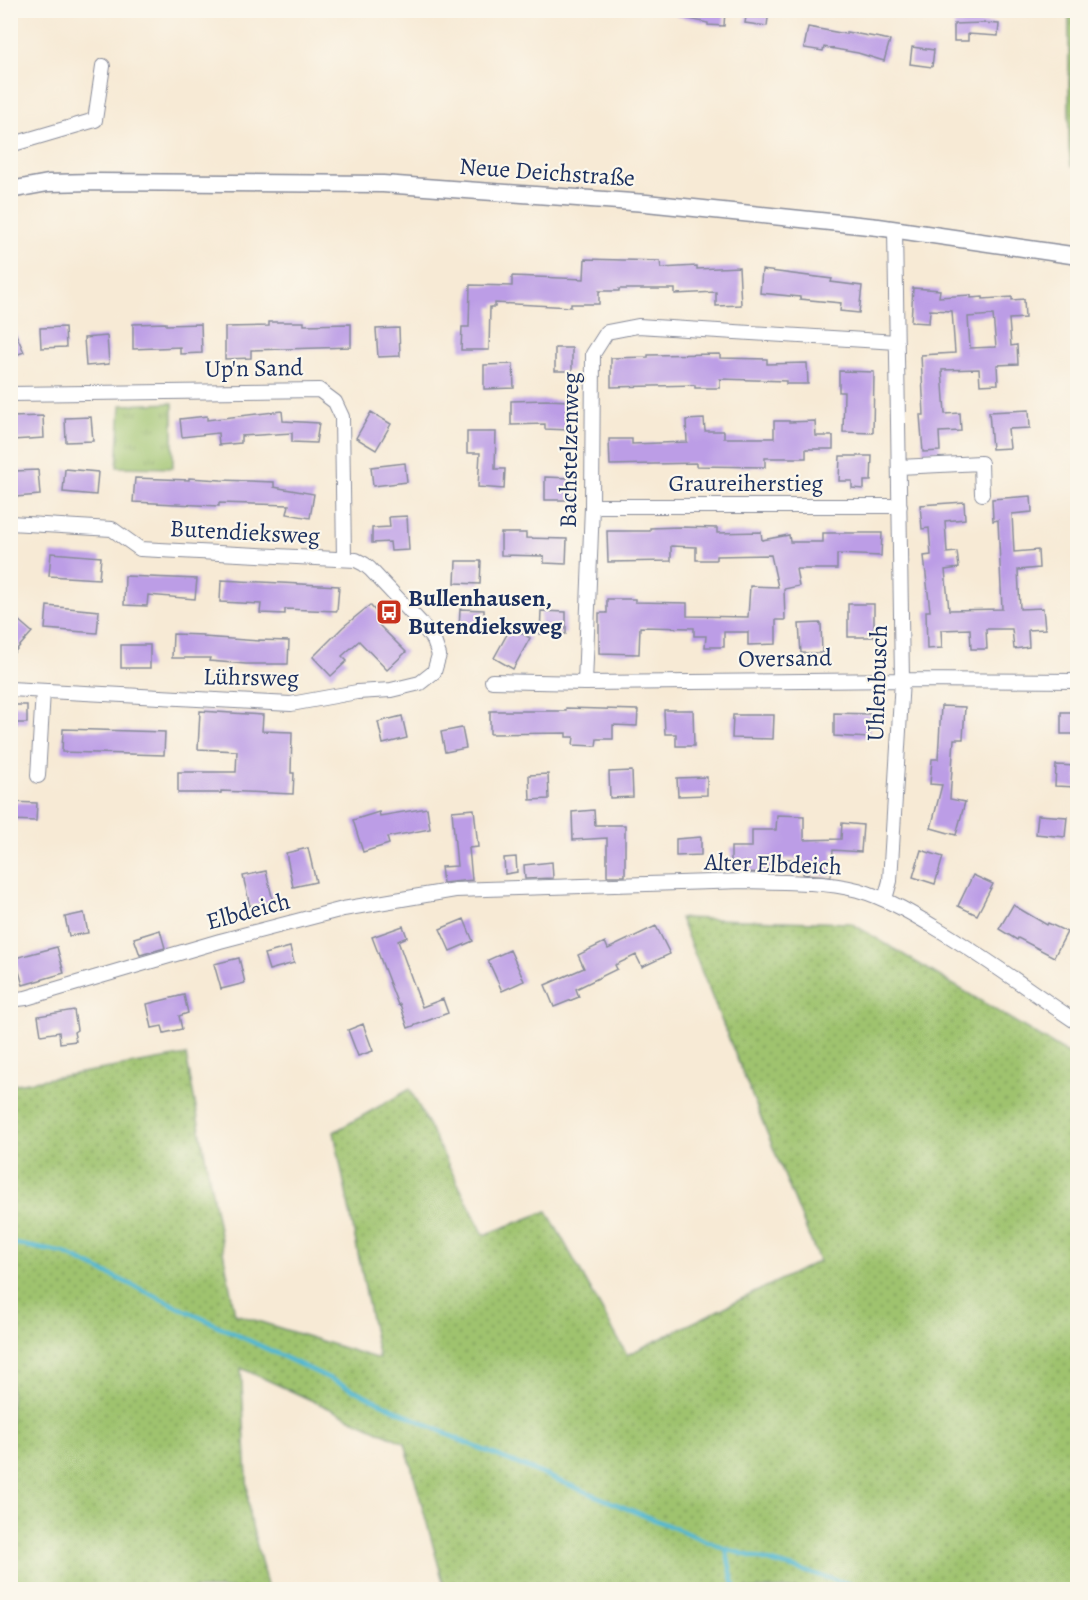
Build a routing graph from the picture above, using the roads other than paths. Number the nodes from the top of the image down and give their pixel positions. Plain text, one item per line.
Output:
1 (103, 66) dead end
2 (10, 145) edge
3 (10, 190) edge
4 (895, 229) junction
5 (1077, 256) edge
6 (897, 342) junction
7 (10, 394) edge
8 (899, 467) junction
9 (982, 494) dead end
10 (592, 506) junction
11 (900, 506) junction
12 (10, 523) edge
13 (344, 559) junction
14 (439, 655) joint
15 (902, 680) junction
16 (492, 681) dead end
17 (1077, 681) edge
18 (585, 683) junction
19 (10, 689) edge
20 (43, 691) junction
21 (38, 776) dead end
22 (502, 889) joint
23 (885, 900) junction
24 (10, 1000) edge
25 (1077, 1023) edge

1 - 2 street
3 - 4 street, Neue Deichstraße
4 - 5 street, Neue Deichstraße
4 - 6 street, Uhlenbusch
6 - 8 street, Uhlenbusch
6 - 10 street, Bachstelzenweg
7 - 13 street, Up'n Sand
8 - 9 street
8 - 11 street, Uhlenbusch
10 - 11 street, Graureiherstieg
10 - 18 street, Bachstelzenweg
11 - 15 street, Uhlenbusch
12 - 13 street, Butendieksweg
13 - 14 street, Butendieksweg
14 - 20 street, Lührsweg
15 - 17 street, Oversand
15 - 18 street, Oversand
15 - 23 street, Uhlenbusch
16 - 18 street, Oversand
19 - 20 street, Lührsweg
20 - 21 street
22 - 23 street, Alter Elbdeich
22 - 24 street, Elbdeich
23 - 25 street, Alter Elbdeich

